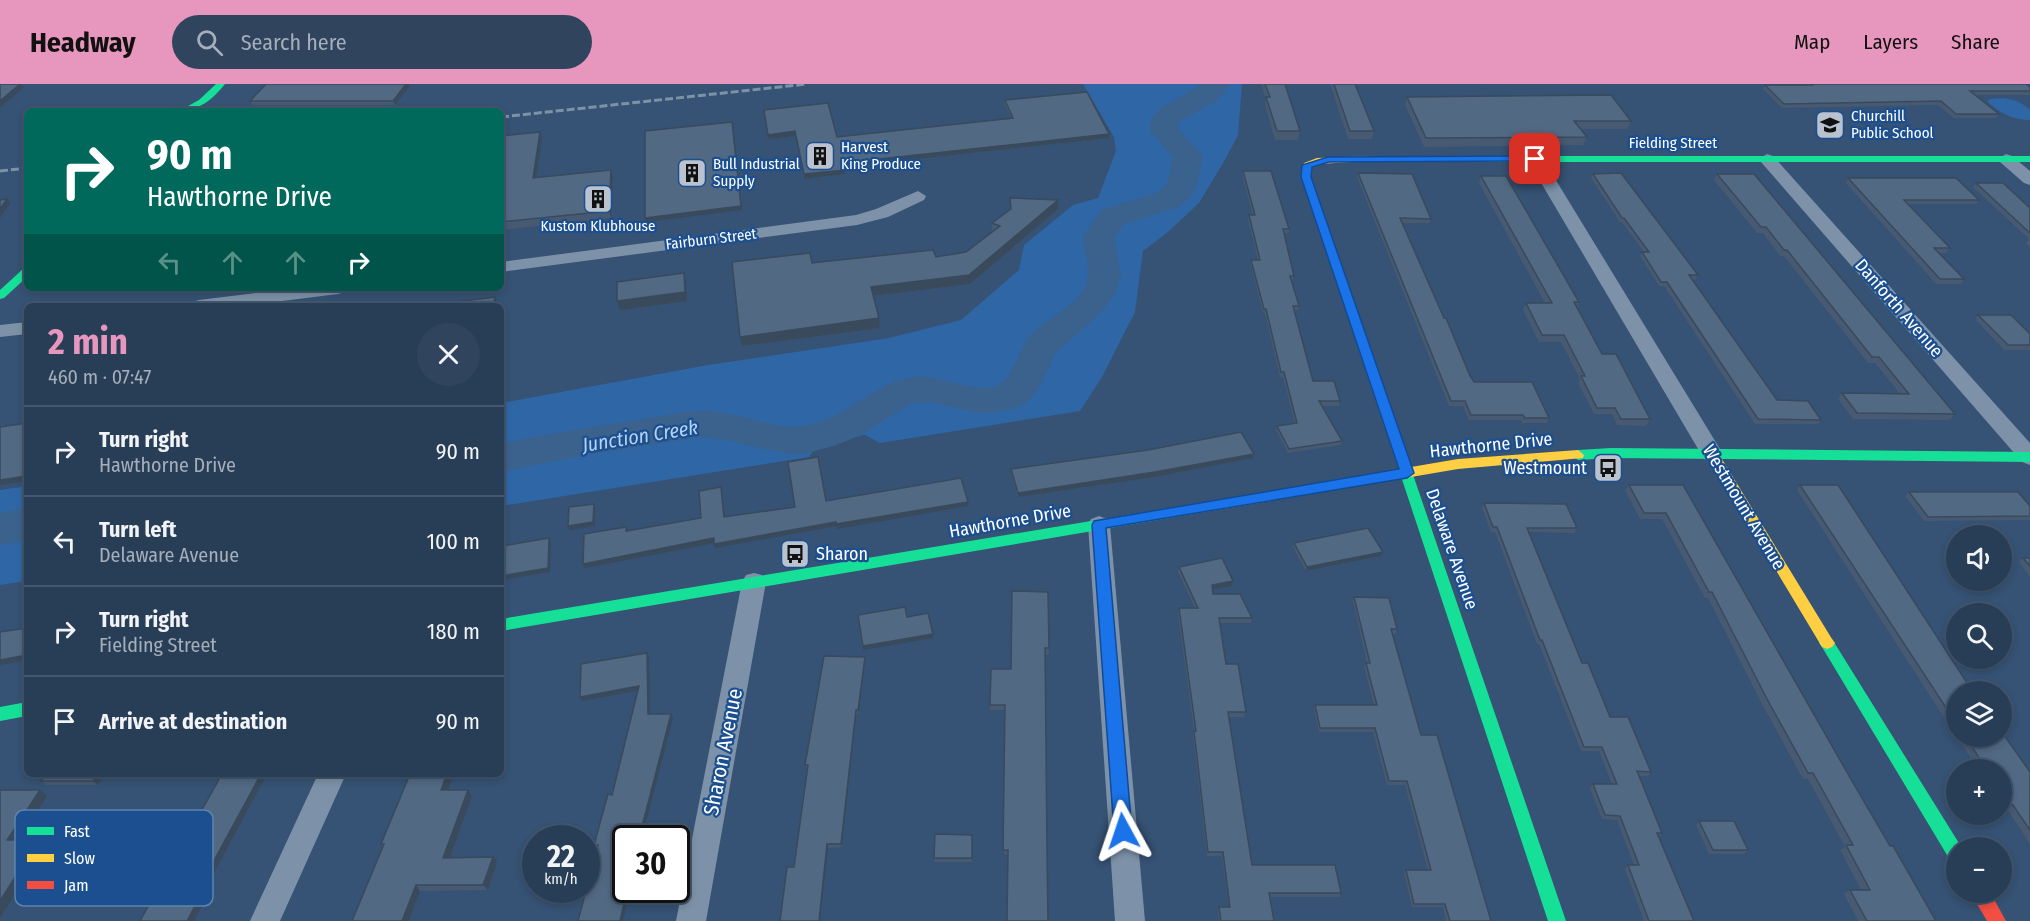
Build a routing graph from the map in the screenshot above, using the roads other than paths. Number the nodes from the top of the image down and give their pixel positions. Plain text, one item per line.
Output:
1 (221, 84) edge
2 (203, 106) edge
3 (1535, 159) junction
4 (1767, 159) junction
5 (2006, 159) junction
6 (2030, 159) edge
7 (1317, 161) joint
8 (2030, 180) edge
9 (918, 196) dead end
10 (504, 267) edge
11 (24, 274) edge
12 (315, 291) edge
13 (0, 296) edge
14 (222, 303) edge
15 (24, 328) edge
16 (0, 331) edge
17 (1712, 454) junction
18 (2030, 457) edge
19 (1407, 473) junction
20 (1099, 525) junction
21 (754, 582) junction
22 (504, 624) edge
23 (24, 710) edge
24 (0, 714) edge
25 (331, 777) edge
26 (1946, 838) edge
27 (1986, 903) edge
28 (265, 921) edge
29 (691, 921) edge
30 (1130, 921) edge
31 (1557, 921) edge
32 (1997, 921) edge

1 - 2 street
3 - 4 street, Fielding Street
3 - 7 street, Fielding Street
3 - 17 street, Westmount Avenue
4 - 5 street, Fielding Street
4 - 18 street, Danforth Avenue
5 - 6 street, Fielding Street
5 - 8 street
7 - 19 street, Delaware Avenue
9 - 10 street, Fairburn Street
11 - 13 street
12 - 14 street
15 - 16 street
17 - 18 street, Hawthorne Drive
17 - 19 street, Hawthorne Drive
17 - 26 street, Westmount Avenue
19 - 20 street, Hawthorne Drive
19 - 31 street, Delaware Avenue
20 - 21 street, Hawthorne Drive
20 - 30 street
21 - 22 street, Hawthorne Drive
21 - 29 street, Sharon Avenue
23 - 24 street
25 - 28 street
27 - 32 street

